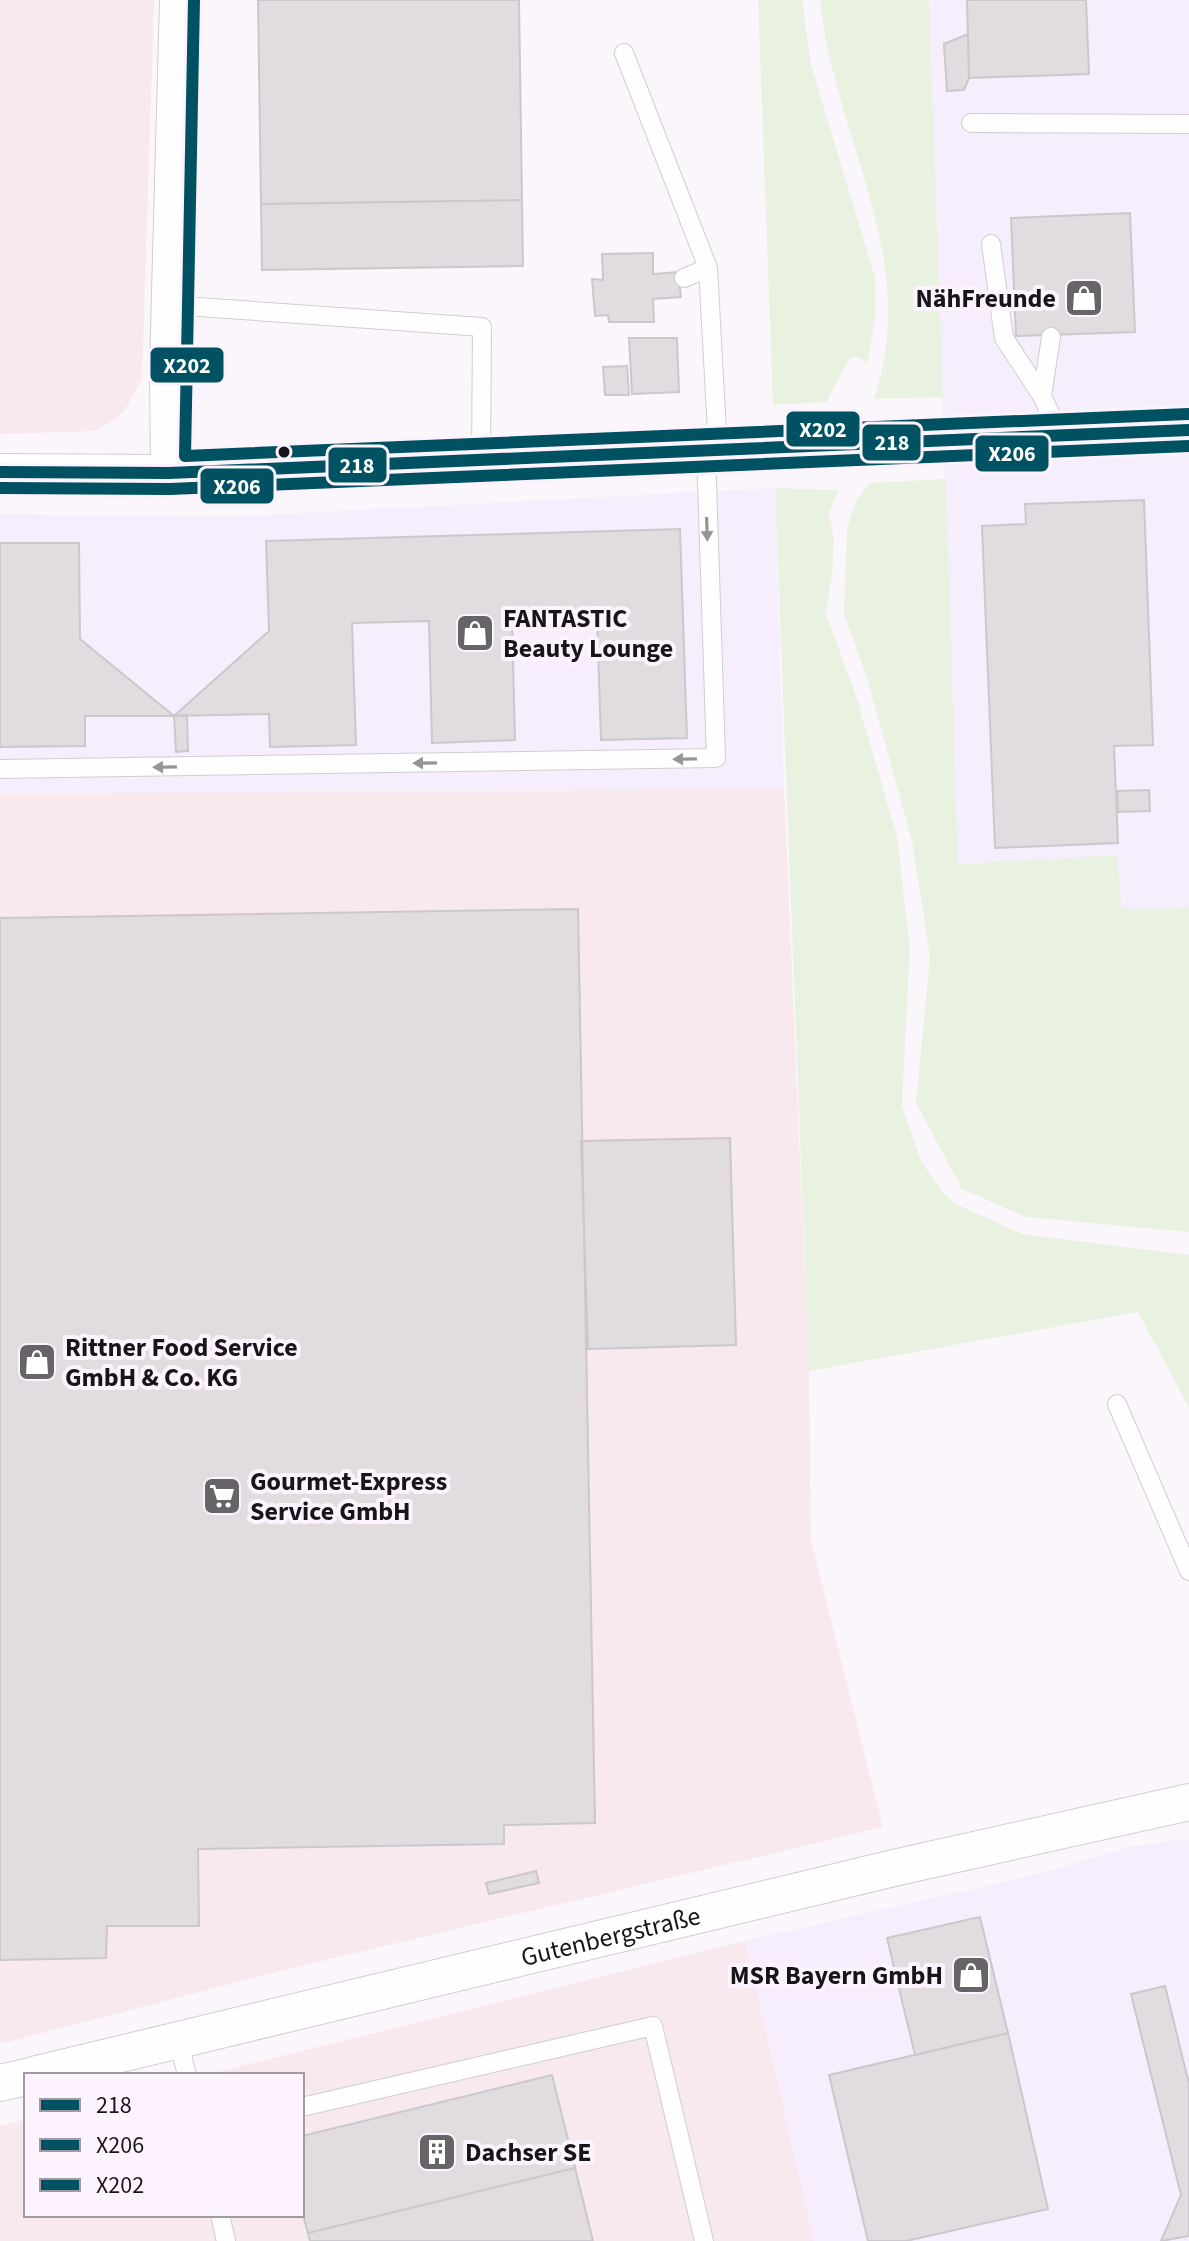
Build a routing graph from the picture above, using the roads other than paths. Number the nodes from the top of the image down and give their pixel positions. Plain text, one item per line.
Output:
1 (178, 0) edge
2 (624, 53) dead end
3 (971, 123) dead end
4 (1189, 124) edge
5 (991, 244) dead end
6 (708, 268) junction
7 (684, 278) dead end
8 (170, 305) junction
9 (1051, 337) dead end
10 (1042, 396) junction
11 (1189, 430) edge
12 (1061, 436) junction
13 (712, 451) junction
14 (481, 461) junction
15 (0, 472) edge
16 (169, 473) junction
17 (0, 769) edge
18 (1117, 1404) dead end
19 (1189, 1571) edge
20 (1189, 1802) edge
21 (178, 2040) junction
22 (41, 2073) edge
23 (186, 2073) edge
24 (24, 2077) edge
25 (0, 2083) edge
26 (304, 2107) edge
27 (220, 2217) edge
28 (226, 2241) edge
29 (704, 2241) edge

1 - 8 street
2 - 6 lane
3 - 4 lane
5 - 10 lane
6 - 7 lane
6 - 13 lane
8 - 14 lane
8 - 16 street
9 - 10 lane
10 - 12 lane
11 - 12 street
12 - 13 street
13 - 14 street
13 -> 17 lane
14 - 16 street
15 - 16 street
18 - 19 lane
20 - 21 street, Gutenbergstraße
21 - 22 street, Gutenbergstraße
21 - 23 lane
24 - 25 street
26 - 29 lane
27 - 28 lane

